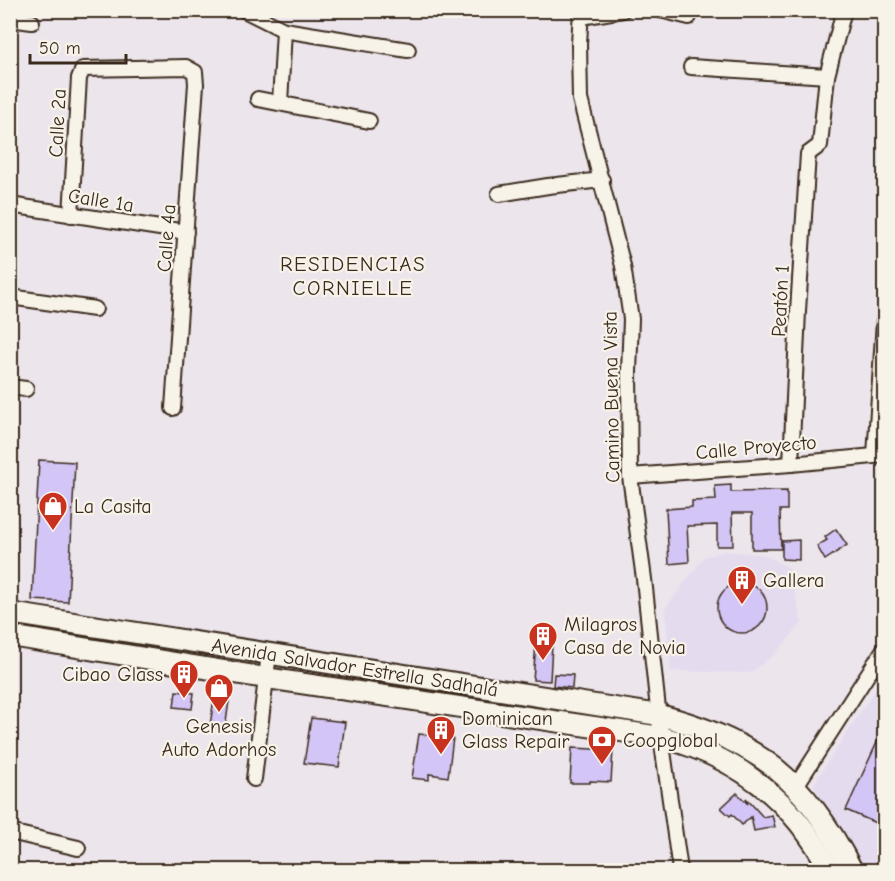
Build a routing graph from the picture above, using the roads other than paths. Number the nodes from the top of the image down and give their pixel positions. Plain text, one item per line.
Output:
1 (244, 10) edge
2 (623, 10) edge
3 (660, 10) edge
4 (844, 10) edge
5 (581, 14) edge
6 (689, 17) dead end
7 (10, 20) edge
8 (32, 22) dead end
9 (284, 30) junction
10 (408, 50) dead end
11 (691, 67) dead end
12 (195, 72) joint
13 (827, 76) junction
14 (258, 99) dead end
15 (280, 103) junction
16 (369, 121) dead end
17 (602, 180) junction
18 (500, 194) dead end
19 (10, 205) edge
20 (71, 215) junction
21 (186, 232) junction
22 (10, 297) edge
23 (95, 309) dead end
24 (885, 321) edge
25 (10, 387) edge
26 (26, 389) dead end
27 (173, 408) dead end
28 (880, 455) edge
29 (791, 464) junction
30 (630, 477) junction
31 (10, 613) edge
32 (10, 636) edge
33 (885, 649) edge
34 (269, 653) junction
35 (266, 678) junction
36 (658, 715) junction
37 (661, 737) junction
38 (254, 779) dead end
39 (796, 786) junction
40 (10, 832) edge
41 (78, 848) dead end
42 (680, 870) edge
43 (830, 870) edge
44 (852, 870) edge

1 - 9 street
2 - 5 street
3 - 6 street
4 - 13 street
5 - 17 street, Camino Buena Vista
7 - 8 street
9 - 10 street
9 - 15 street
11 - 13 street
12 - 20 street, Calle 2a
12 - 21 street, Calle 4a
13 - 29 street, Peatón 1
14 - 15 street
15 - 16 street
17 - 18 street
17 - 30 street, Camino Buena Vista
19 - 20 street, Calle 1a
20 - 21 street, Calle 1a
21 - 27 street, Calle 4a
22 - 23 street
24 - 28 street
25 - 26 street
28 - 29 street, Calle Proyecto
29 - 30 street, Calle Proyecto
30 - 36 street, Camino Buena Vista
31 - 34 highway, Avenida Salvador Estrella Sadhalá
32 - 35 highway, Avenida Salvador Estrella Sadhalá
33 - 39 street
34 - 35 street
34 - 36 highway, Avenida Salvador Estrella Sadhalá
35 - 37 highway, Avenida Salvador Estrella Sadhalá
35 - 38 street
36 - 37 street, Camino Buena Vista
36 - 39 highway, Avenida Salvador Estrella Sadhalá
37 - 42 street, Camino Buena Vista
37 - 43 highway, Avenida Salvador Estrella Sadhalá
39 - 44 highway, Avenida Salvador Estrella Sadhalá
40 - 41 street

